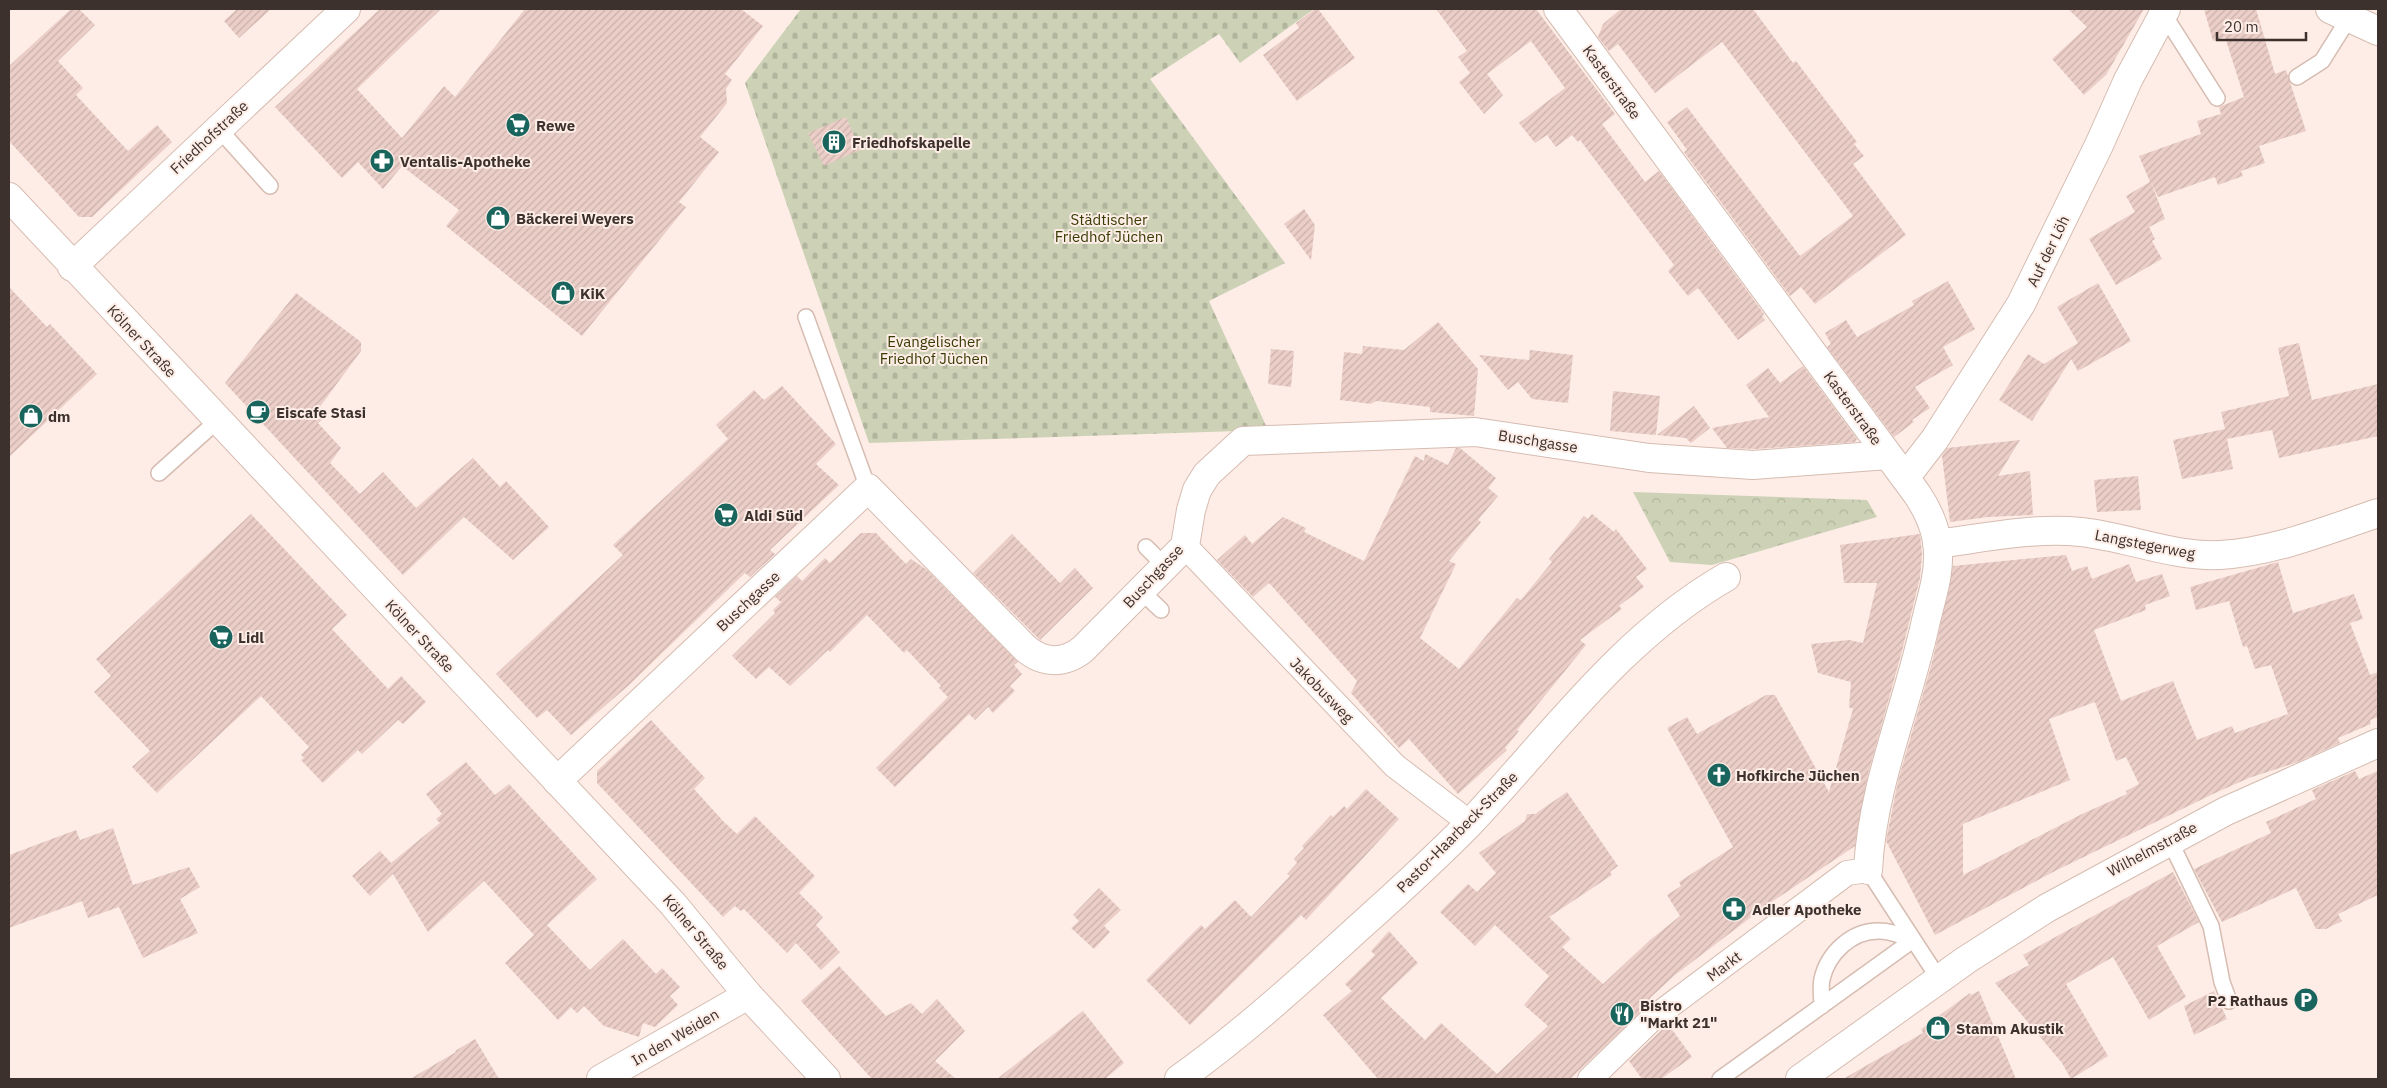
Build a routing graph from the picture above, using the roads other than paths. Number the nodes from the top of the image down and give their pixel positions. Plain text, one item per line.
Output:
1 (346, 9) edge
2 (1558, 9) edge
3 (2165, 11) edge
4 (2339, 14) edge
5 (2378, 31) edge
6 (2297, 77) dead end
7 (2216, 98) dead end
8 (218, 128) junction
9 (270, 186) dead end
10 (9, 197) edge
11 (72, 266) junction
12 (806, 317) dead end
13 (217, 421) junction
14 (1888, 455) junction
15 (159, 473) dead end
16 (1905, 478) junction
17 (868, 488) junction
18 (2378, 513) edge
19 (1937, 544) junction
20 (1185, 546) junction
21 (1726, 577) dead end
22 (1140, 590) junction
23 (1161, 610) dead end
24 (2378, 743) edge
25 (557, 781) junction
26 (1470, 823) junction
27 (2169, 839) junction
28 (1868, 870) junction
29 (1913, 940) junction
30 (1939, 979) junction
31 (748, 995) junction
32 (2229, 1001) dead end
33 (1822, 1006) junction
34 (1811, 1076) edge
35 (601, 1079) edge
36 (826, 1079) edge
37 (1179, 1079) edge
38 (1590, 1079) edge
39 (1720, 1079) edge

1 - 8 street, Friedhofstraße
2 - 14 street, Kasterstraße
3 - 7 lane
3 - 16 street, Auf der Löh
4 - 5 street
4 - 6 lane
8 - 9 lane
8 - 11 street, Friedhofstraße
10 - 11 street, Kölner Straße
11 - 13 street, Kölner Straße
12 - 17 lane
13 - 15 lane
13 - 25 street, Kölner Straße
14 - 16 street, Kasterstraße
14 - 20 street, Buschgasse
16 - 19 street, Kasterstraße
17 - 22 street, Buschgasse
17 - 25 street, Buschgasse
18 - 19 street, Langstegerweg
19 - 28 street, Kasterstraße
20 - 22 street, Buschgasse
20 - 26 street, Jakobusweg
21 - 26 street, Pastor-Haarbeck-Straße
22 - 23 lane
24 - 27 street, Wilhelmstraße
25 - 31 street, Kölner Straße
26 - 37 street, Pastor-Haarbeck-Straße
27 - 30 street, Wilhelmstraße
27 - 32 lane
28 - 29 lane
28 - 38 street, Markt
29 - 30 lane
29 - 33 lane
29 - 33 lane
30 - 34 street
31 - 35 street, In den Weiden
31 - 36 street, Kölner Straße
33 - 39 lane

